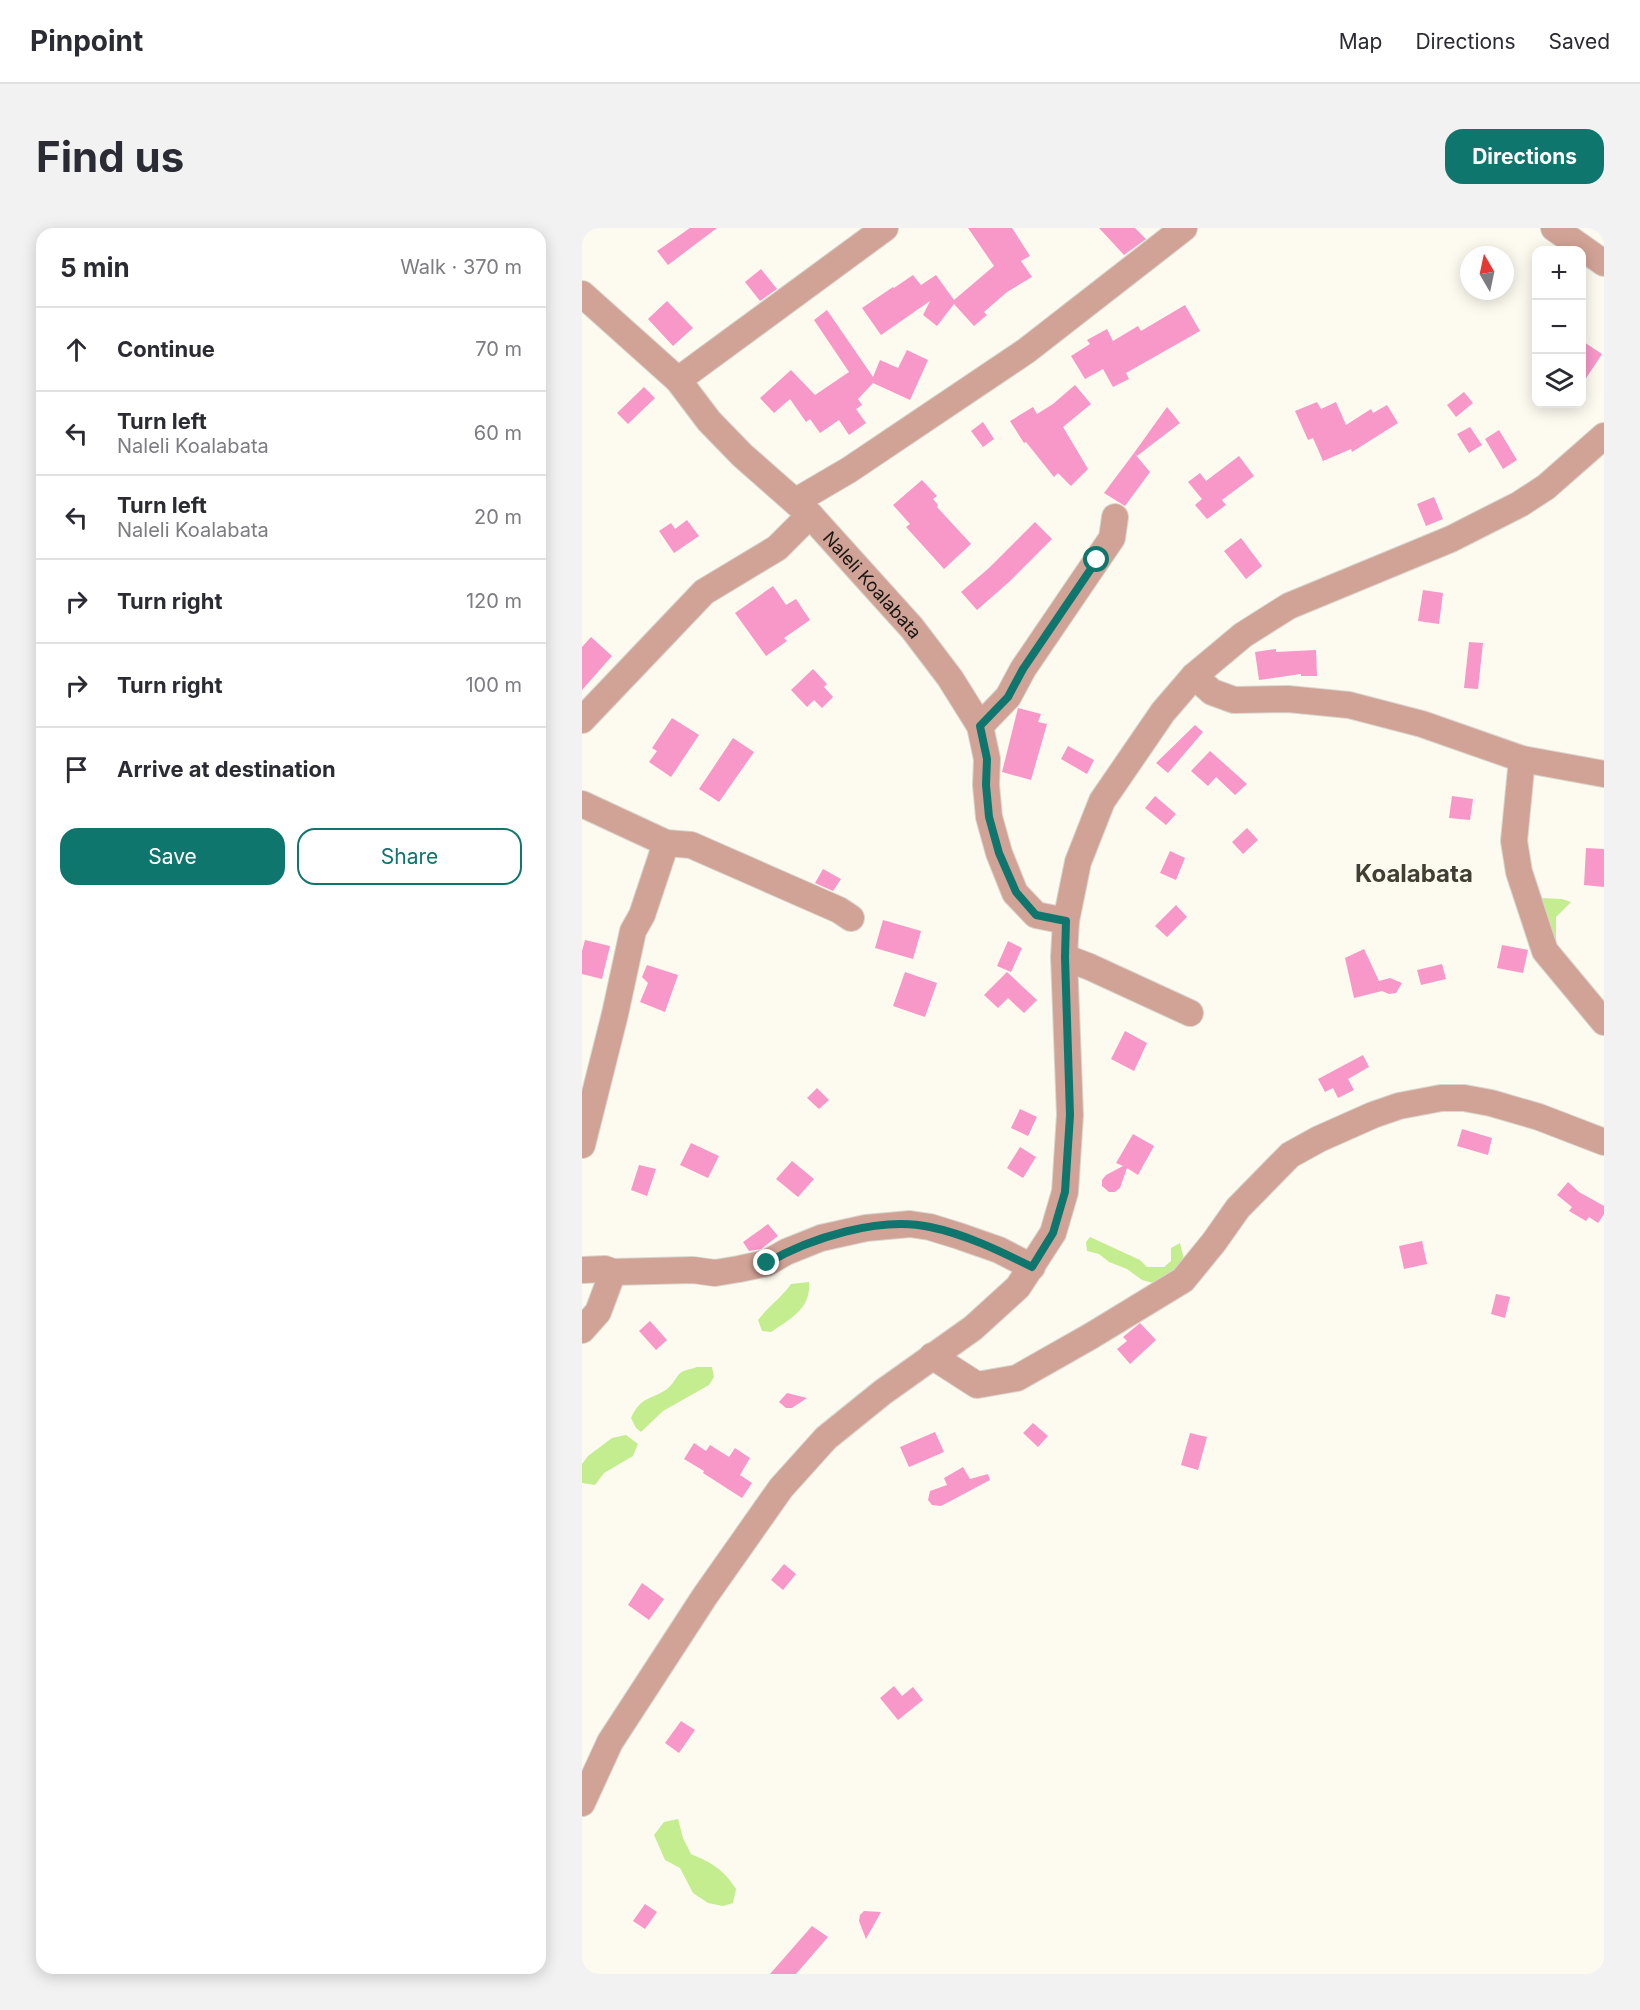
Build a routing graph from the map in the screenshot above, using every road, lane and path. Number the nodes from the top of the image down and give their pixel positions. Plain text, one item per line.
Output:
1 (885, 228) edge
2 (1184, 228) edge
3 (1554, 228) edge
4 (1604, 263) edge
5 (583, 297) edge
6 (678, 380) junction
7 (1604, 436) edge
8 (803, 508) junction
9 (1115, 517) dead end
10 (1194, 676) junction
11 (582, 720) edge
12 (980, 726) junction
13 (1522, 759) junction
14 (1604, 774) edge
15 (582, 804) edge
16 (666, 843) junction
17 (851, 918) dead end
18 (1066, 921) junction
19 (1065, 957) junction
20 (1190, 1013) dead end
21 (1604, 1022) edge
22 (1604, 1142) edge
23 (582, 1145) edge
24 (1032, 1267) junction
25 (582, 1270) edge
26 (613, 1272) junction
27 (582, 1330) edge
28 (932, 1356) junction
29 (582, 1803) edge

1 - 6 street
2 - 8 street
3 - 4 street
5 - 6 street, Naleli Koalabata
6 - 8 street, Naleli Koalabata
7 - 10 street
8 - 11 street
8 - 12 street, Naleli Koalabata
9 - 12 street
10 - 13 street
10 - 18 street
12 - 18 street, Naleli Koalabata
13 - 14 street
13 - 21 street
15 - 16 street
16 - 17 street
16 - 23 street
18 - 19 street
19 - 20 street
19 - 24 street
22 - 28 street
24 - 26 street
24 - 28 street
25 - 26 street
26 - 27 street
28 - 29 street

